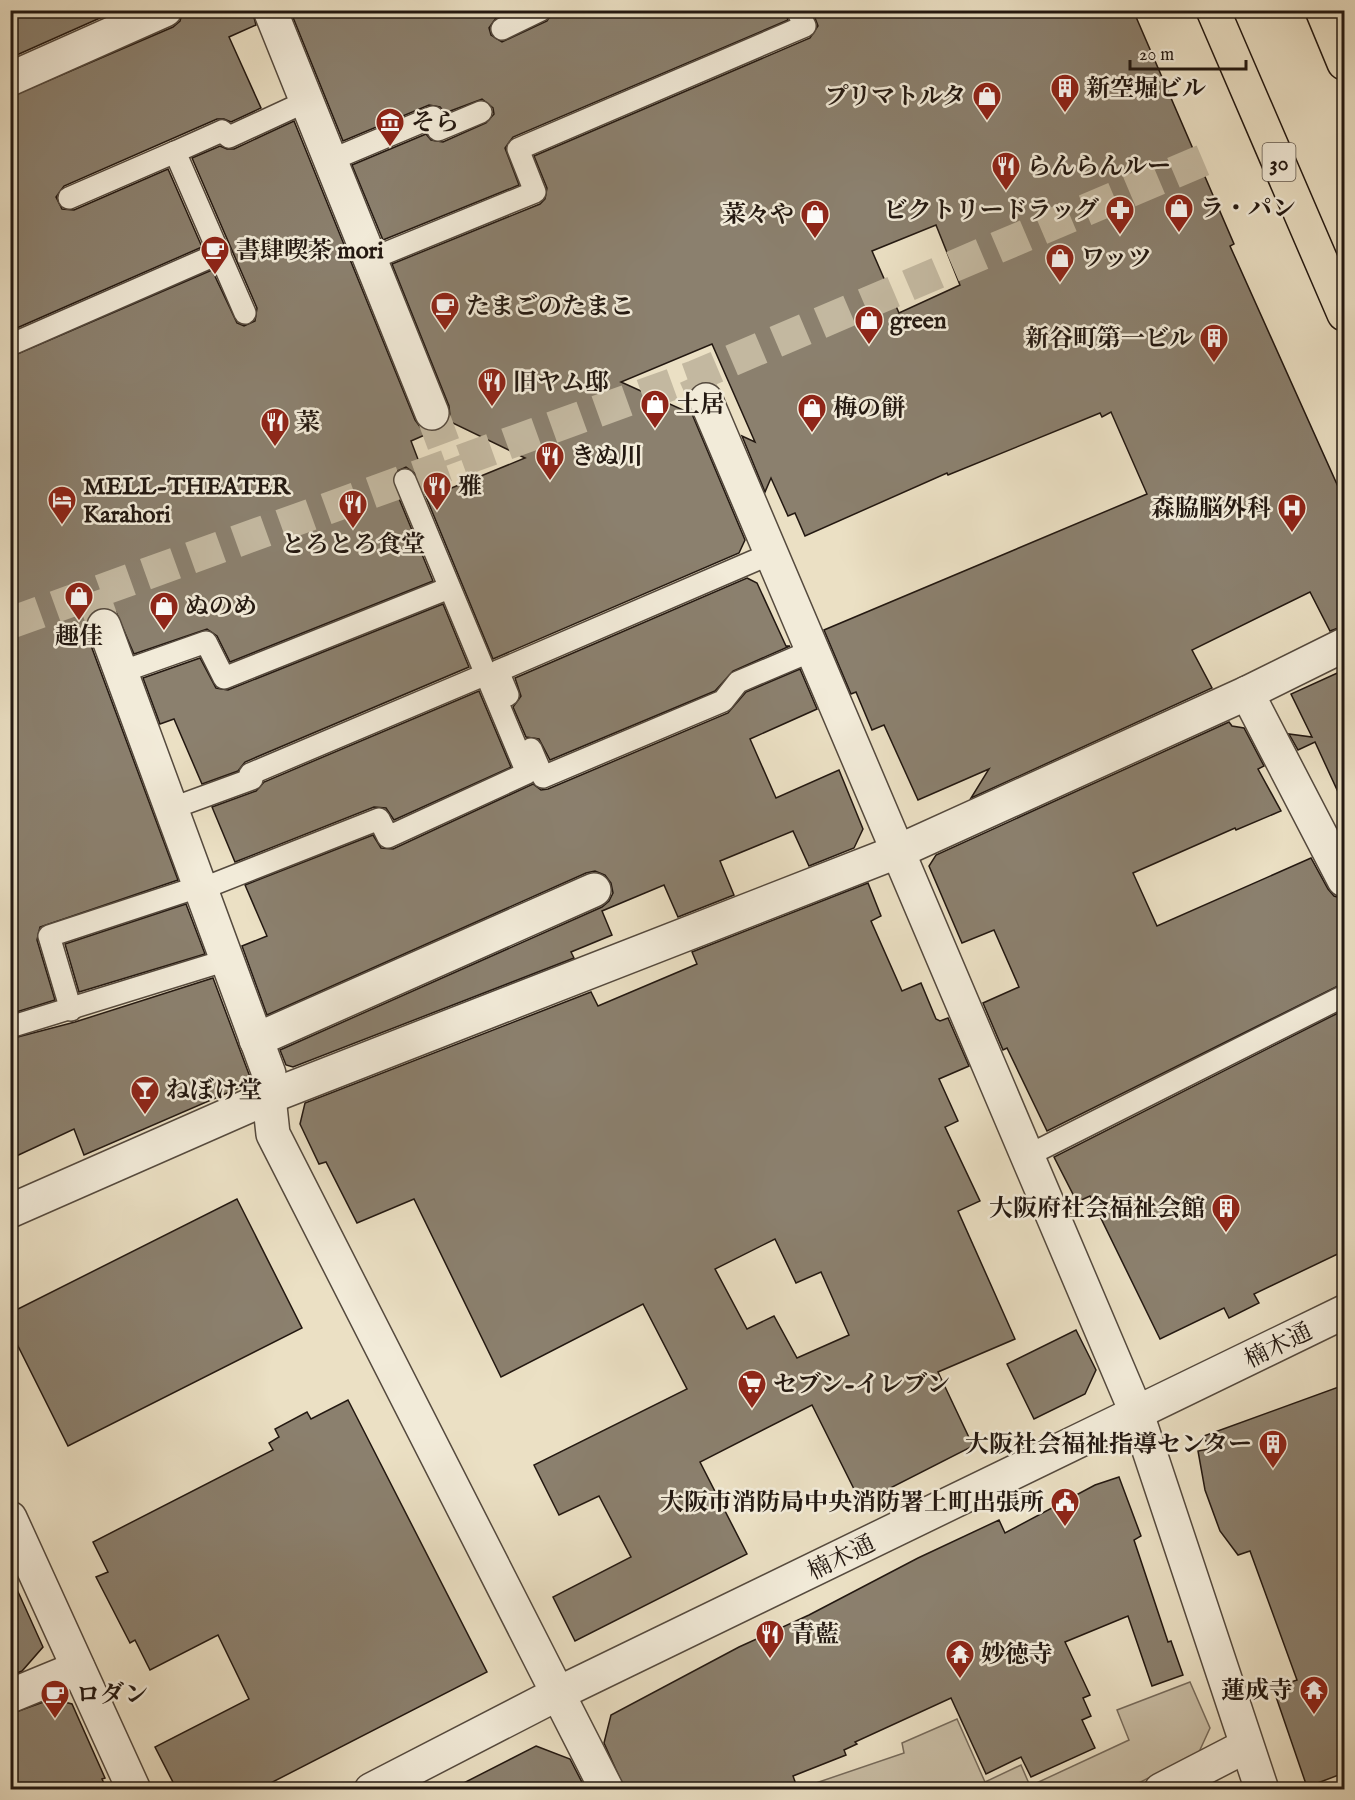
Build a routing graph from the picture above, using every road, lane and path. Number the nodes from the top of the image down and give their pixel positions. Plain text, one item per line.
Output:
1 (165, 10) edge
2 (270, 10) edge
3 (541, 10) edge
4 (797, 10) edge
5 (1213, 10) edge
6 (1322, 10) edge
7 (502, 29) dead end
8 (1344, 63) edge
9 (10, 79) edge
10 (307, 101) junction
11 (481, 112) dead end
12 (176, 152) junction
13 (331, 160) junction
14 (69, 198) dead end
15 (220, 253) junction
16 (371, 259) junction
17 (245, 313) dead end
18 (1344, 314) edge
19 (10, 345) edge
20 (706, 400) tunnel mouth
21 (432, 413) tunnel mouth
22 (405, 480) dead end
23 (770, 554) junction
24 (449, 588) junction
25 (104, 626) tunnel mouth
26 (1344, 645) edge
27 (811, 651) junction
28 (121, 672) junction
29 (484, 675) junction
30 (1248, 693) junction
31 (170, 809) junction
32 (899, 851) junction
33 (1344, 880) edge
34 (198, 887) junction
35 (594, 890) dead end
36 (227, 960) junction
37 (1344, 996) edge
38 (71, 1010) junction
39 (10, 1028) edge
40 (256, 1040) junction
41 (269, 1097) junction
42 (1029, 1155) junction
43 (10, 1211) edge
44 (1344, 1312) edge
45 (1137, 1414) junction
46 (10, 1518) edge
47 (78, 1668) junction
48 (560, 1693) junction
49 (10, 1696) edge
50 (1246, 1746) junction
51 (134, 1790) edge
52 (371, 1790) edge
53 (607, 1790) edge
54 (1161, 1790) edge
55 (1262, 1790) edge

1 - 9 street
2 - 10 street
3 - 7 lane
4 - 16 lane
5 - 18 main road, 30
6 - 8 main road
10 - 12 lane
10 - 13 street
11 - 13 lane
12 - 14 lane
12 - 15 lane
13 - 16 street
15 - 17 lane
15 - 19 lane
16 - 21 street
20 - 23 street
22 - 24 lane
23 - 27 street
23 - 27 lane
24 - 28 lane
24 - 29 lane
25 - 28 street
26 - 30 street
27 - 32 street
28 - 31 street
29 - 31 lane
29 - 34 lane
30 - 32 street
30 - 33 street
31 - 34 street
32 - 41 street
32 - 42 street
34 - 36 street
34 - 38 lane
35 - 40 street
36 - 38 lane
36 - 40 street
37 - 42 lane
38 - 39 lane
40 - 41 street
41 - 43 street
41 - 48 street
42 - 45 street
44 - 45 street, 楠木通
45 - 48 street, 楠木通
45 - 50 street
46 - 47 street
47 - 49 street
47 - 51 street
48 - 52 street, 楠木通
48 - 53 street
50 - 54 street
50 - 55 street

